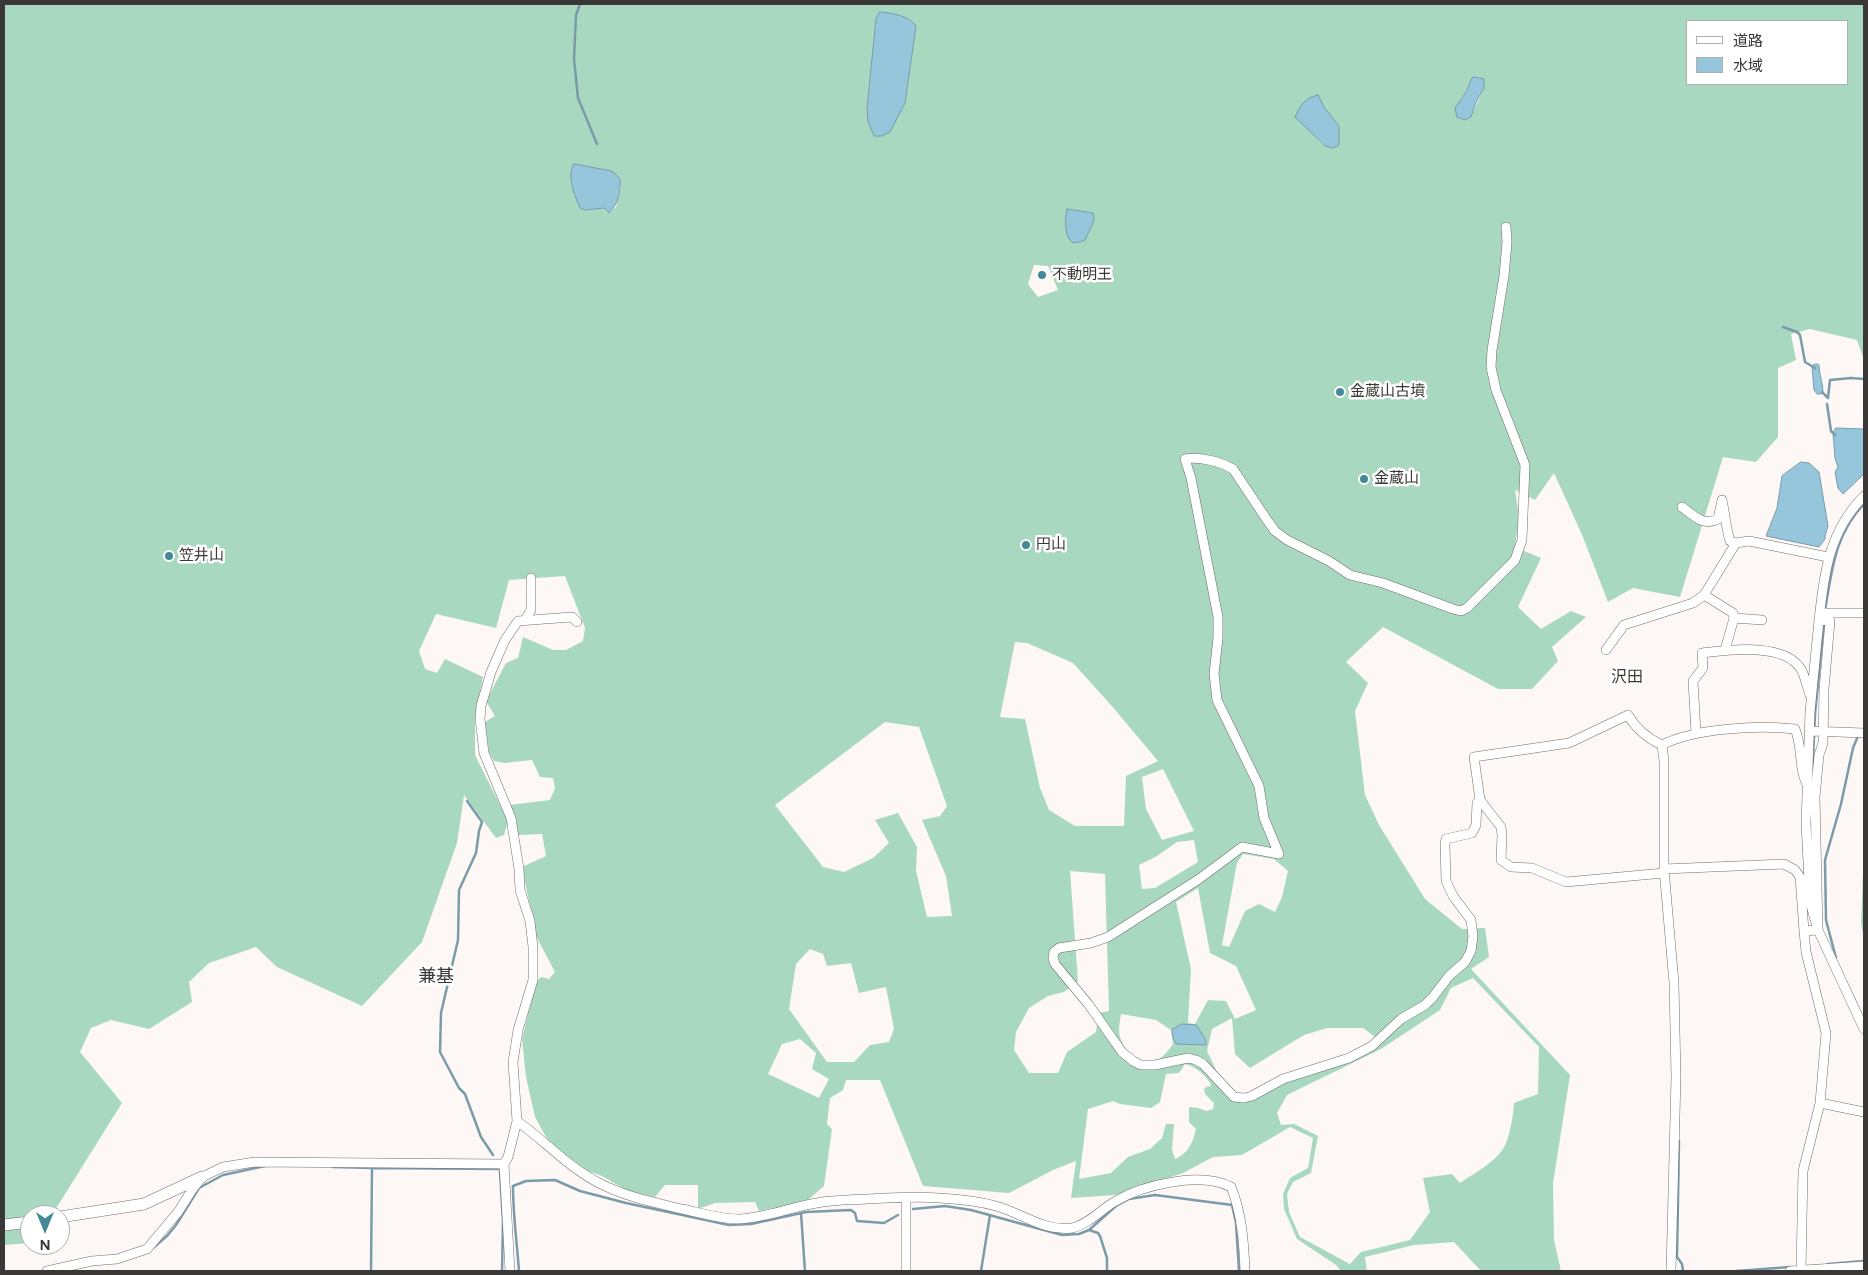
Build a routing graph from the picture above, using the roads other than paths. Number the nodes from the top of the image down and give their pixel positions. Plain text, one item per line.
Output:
1 (1506, 227) dead end
2 (1864, 496) edge
3 (1682, 507) dead end
4 (1736, 543) junction
5 (1828, 556) junction
6 (531, 578) dead end
7 (1704, 594) junction
8 (1864, 613) edge
9 (1823, 617) junction
10 (1734, 618) junction
11 (525, 620) junction
12 (1762, 620) dead end
13 (577, 622) dead end
14 (1606, 650) dead end
15 (1725, 650) junction
16 (1811, 697) junction
17 (1816, 732) junction
18 (1696, 733) junction
19 (1864, 733) edge
20 (1662, 745) junction
21 (1808, 786) junction
22 (1480, 800) junction
23 (1664, 871) junction
24 (1818, 930) junction
25 (1804, 931) junction
26 (1864, 1029) edge
27 (1820, 1103) junction
28 (1864, 1112) edge
29 (517, 1121) junction
30 (504, 1164) junction
31 (202, 1177) junction
32 (906, 1198) junction
33 (70, 1215) edge
34 (20, 1223) edge
35 (4, 1225) edge
36 (1864, 1266) edge
37 (1802, 1267) edge
38 (47, 1271) edge
39 (510, 1271) edge
40 (906, 1271) edge
41 (1245, 1271) edge
42 (1671, 1271) edge
43 (1790, 1271) edge

1 - 22 street
2 - 5 street
3 - 4 street
4 - 5 street
4 - 7 street
5 - 9 street
6 - 11 street
7 - 10 street
7 - 14 street
8 - 9 street
9 - 16 street
9 - 17 street
10 - 12 street
10 - 15 street
11 - 13 street
11 - 29 street
15 - 16 street
15 - 18 street
16 - 17 street
17 - 19 street
17 - 21 street
17 - 24 street
18 - 20 street
18 - 21 street
20 - 22 street
20 - 23 street
21 - 24 street
22 - 23 street
23 - 25 street
23 - 42 street
24 - 25 street
24 - 26 street
25 - 27 street
27 - 28 street
27 - 37 street
29 - 30 street
29 - 32 street
30 - 31 street
30 - 39 street
31 - 33 street
31 - 38 street
32 - 40 street
32 - 41 street
34 - 35 street
36 - 37 street
37 - 43 street

